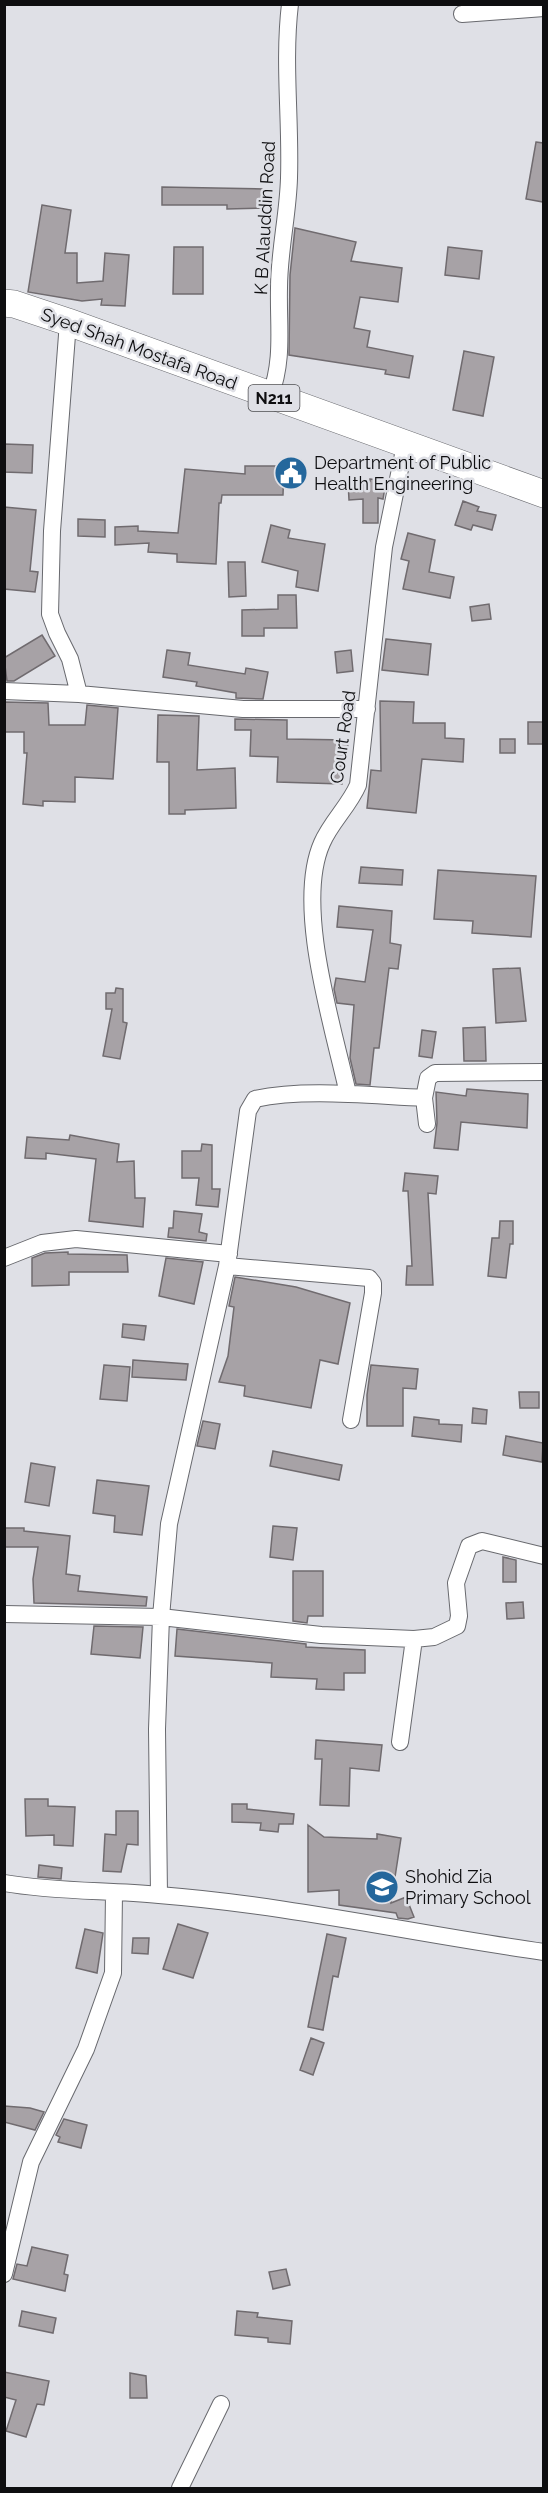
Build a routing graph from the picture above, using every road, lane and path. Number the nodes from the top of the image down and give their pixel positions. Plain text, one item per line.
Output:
1 (290, 4) edge
2 (543, 8) edge
3 (462, 14) dead end
4 (4, 303) edge
5 (68, 322) junction
6 (270, 396) junction
7 (405, 445) junction
8 (543, 494) edge
9 (4, 691) edge
10 (79, 694) junction
11 (367, 709) junction
12 (543, 1072) edge
13 (348, 1095) junction
14 (424, 1098) junction
15 (427, 1124) dead end
16 (4, 1258) edge
17 (228, 1260) junction
18 (351, 1420) dead end
19 (543, 1556) edge
20 (4, 1614) edge
21 (161, 1617) junction
22 (414, 1640) junction
23 (400, 1742) dead end
24 (4, 1883) edge
25 (114, 1893) junction
26 (159, 1895) junction
27 (543, 1952) edge
28 (4, 2274) edge
29 (221, 2404) dead end
30 (180, 2488) edge

1 - 6 street, K B Alauddin Road
2 - 3 street
4 - 5 highway, Syed Shah Mostafa Road / N211
5 - 6 highway, Syed Shah Mostafa Road / N211
5 - 10 street
6 - 7 highway, Syed Shah Mostafa Road / N211
7 - 8 highway, Syed Shah Mostafa Road / N211
7 - 11 street, Court Road
9 - 10 street
10 - 11 street
11 - 13 street, Court Road
12 - 14 street
13 - 14 street
13 - 17 street
14 - 15 street
16 - 17 street
17 - 18 street
17 - 21 street
19 - 22 street
20 - 21 street
21 - 22 street
21 - 26 street
22 - 23 street
24 - 25 street
25 - 26 street
25 - 28 street
26 - 27 street
29 - 30 street

